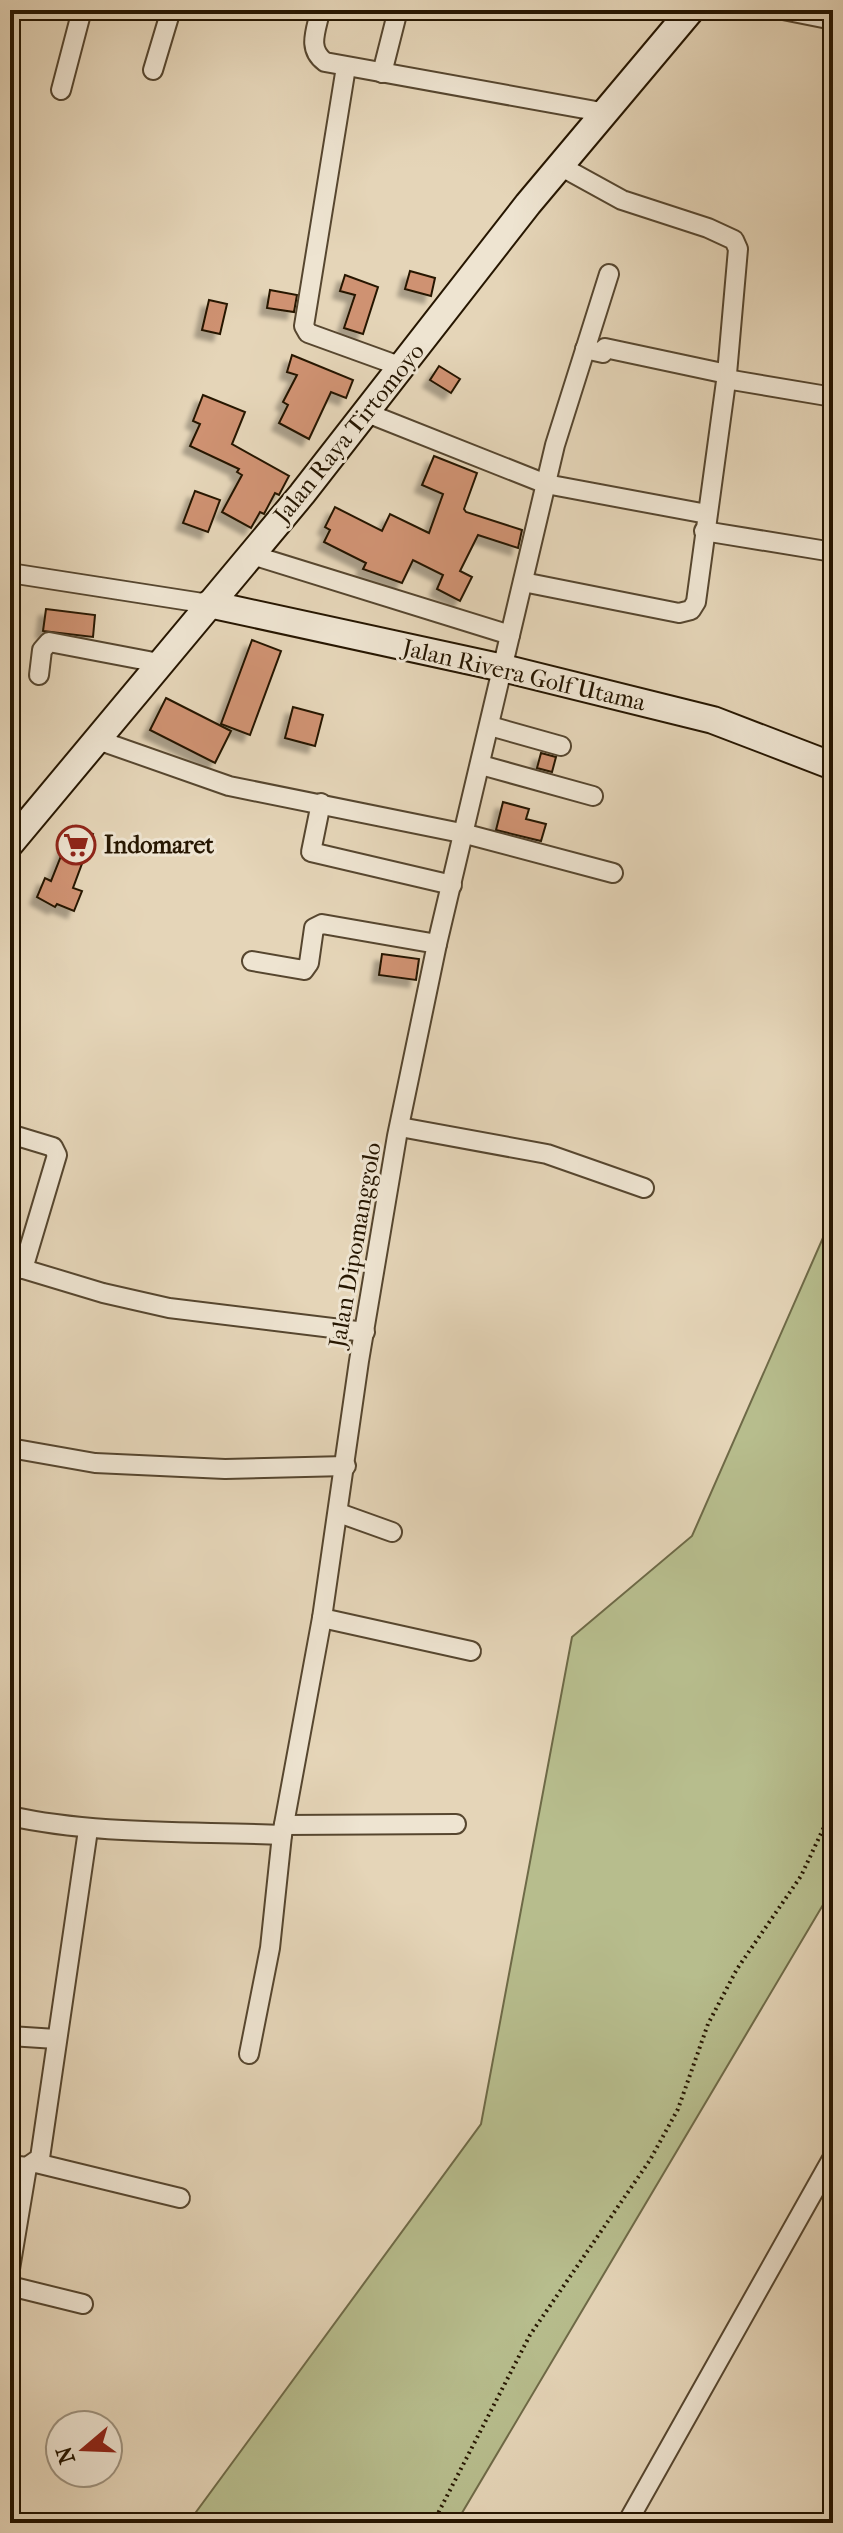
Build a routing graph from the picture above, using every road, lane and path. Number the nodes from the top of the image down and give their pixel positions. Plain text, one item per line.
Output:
1 (82, 10) edge
2 (171, 10) edge
3 (398, 10) edge
4 (783, 10) edge
5 (320, 12) edge
6 (687, 14) edge
7 (833, 20) edge
8 (346, 67) junction
9 (153, 70) dead end
10 (382, 73) junction
11 (61, 90) dead end
12 (607, 113) junction
13 (562, 167) junction
14 (609, 274) dead end
15 (585, 349) junction
16 (402, 367) junction
17 (726, 377) junction
18 (833, 397) edge
19 (367, 413) junction
20 (546, 484) junction
21 (706, 523) junction
22 (833, 552) edge
23 (249, 554) junction
24 (10, 573) edge
25 (523, 582) junction
26 (209, 604) junction
27 (510, 635) junction
28 (159, 663) junction
29 (503, 668) junction
30 (39, 675) dead end
31 (490, 726) junction
32 (95, 739) junction
33 (561, 746) dead end
34 (481, 765) junction
35 (833, 766) edge
36 (593, 796) dead end
37 (321, 803) junction
38 (466, 834) junction
39 (10, 844) edge
40 (613, 873) dead end
41 (452, 885) junction
42 (437, 944) junction
43 (252, 961) dead end
44 (400, 1127) junction
45 (10, 1134) edge
46 (644, 1188) dead end
47 (16, 1267) edge
48 (365, 1332) junction
49 (10, 1448) edge
50 (346, 1466) junction
51 (339, 1513) junction
52 (392, 1532) dead end
53 (322, 1618) junction
54 (471, 1651) dead end
55 (833, 1808) edge
56 (10, 1816) edge
57 (456, 1824) dead end
58 (88, 1830) junction
59 (283, 1830) junction
60 (10, 2036) edge
61 (56, 2039) junction
62 (249, 2054) dead end
63 (833, 2157) edge
64 (24, 2165) edge
65 (180, 2198) dead end
66 (10, 2269) edge
67 (10, 2286) edge
68 (83, 2304) dead end
69 (433, 2523) edge
70 (628, 2523) edge

1 - 11 street
2 - 9 street
3 - 10 street
4 - 7 street
5 - 8 street
6 - 12 street, Jalan Raya Tirtomoyo
8 - 10 street
8 - 16 street
10 - 12 street
12 - 13 street, Jalan Raya Tirtomoyo
13 - 16 street, Jalan Raya Tirtomoyo
13 - 17 street
14 - 15 street, Jalan Dipomanggolo
15 - 17 street
15 - 20 street, Jalan Dipomanggolo
16 - 19 street, Jalan Raya Tirtomoyo
17 - 18 street
17 - 21 street
19 - 20 street
19 - 23 street, Jalan Raya Tirtomoyo
20 - 21 street
20 - 25 street, Jalan Dipomanggolo
21 - 22 street
21 - 25 street
23 - 26 street, Jalan Raya Tirtomoyo
23 - 27 street
24 - 26 street
25 - 27 street, Jalan Dipomanggolo
26 - 28 street, Jalan Raya Tirtomoyo
26 - 29 street, Jalan Rivera Golf Utama
27 - 29 street, Jalan Dipomanggolo
28 - 30 street
28 - 32 street, Jalan Raya Tirtomoyo
29 - 31 street, Jalan Dipomanggolo
29 - 35 street, Jalan Rivera Golf Utama
31 - 33 street
31 - 34 street, Jalan Dipomanggolo
32 - 37 street
32 - 39 street, Jalan Raya Tirtomoyo
34 - 36 street
34 - 38 street, Jalan Dipomanggolo
37 - 38 street
37 - 41 street
38 - 40 street
38 - 41 street, Jalan Dipomanggolo
41 - 42 street, Jalan Dipomanggolo
42 - 43 street
42 - 44 street, Jalan Dipomanggolo
44 - 46 street
44 - 48 street, Jalan Dipomanggolo
45 - 47 street
47 - 48 street
48 - 50 street, Jalan Dipomanggolo
49 - 50 street
50 - 51 street, Jalan Dipomanggolo
51 - 52 street
51 - 53 street, Jalan Dipomanggolo
53 - 54 street
53 - 59 street, Jalan Dipomanggolo
55 - 69 path
56 - 58 street
57 - 59 street
58 - 59 street
58 - 61 street
59 - 62 street, Jalan Dipomanggolo
60 - 61 street
61 - 64 street
63 - 70 street
64 - 65 street
64 - 66 street
67 - 68 street

